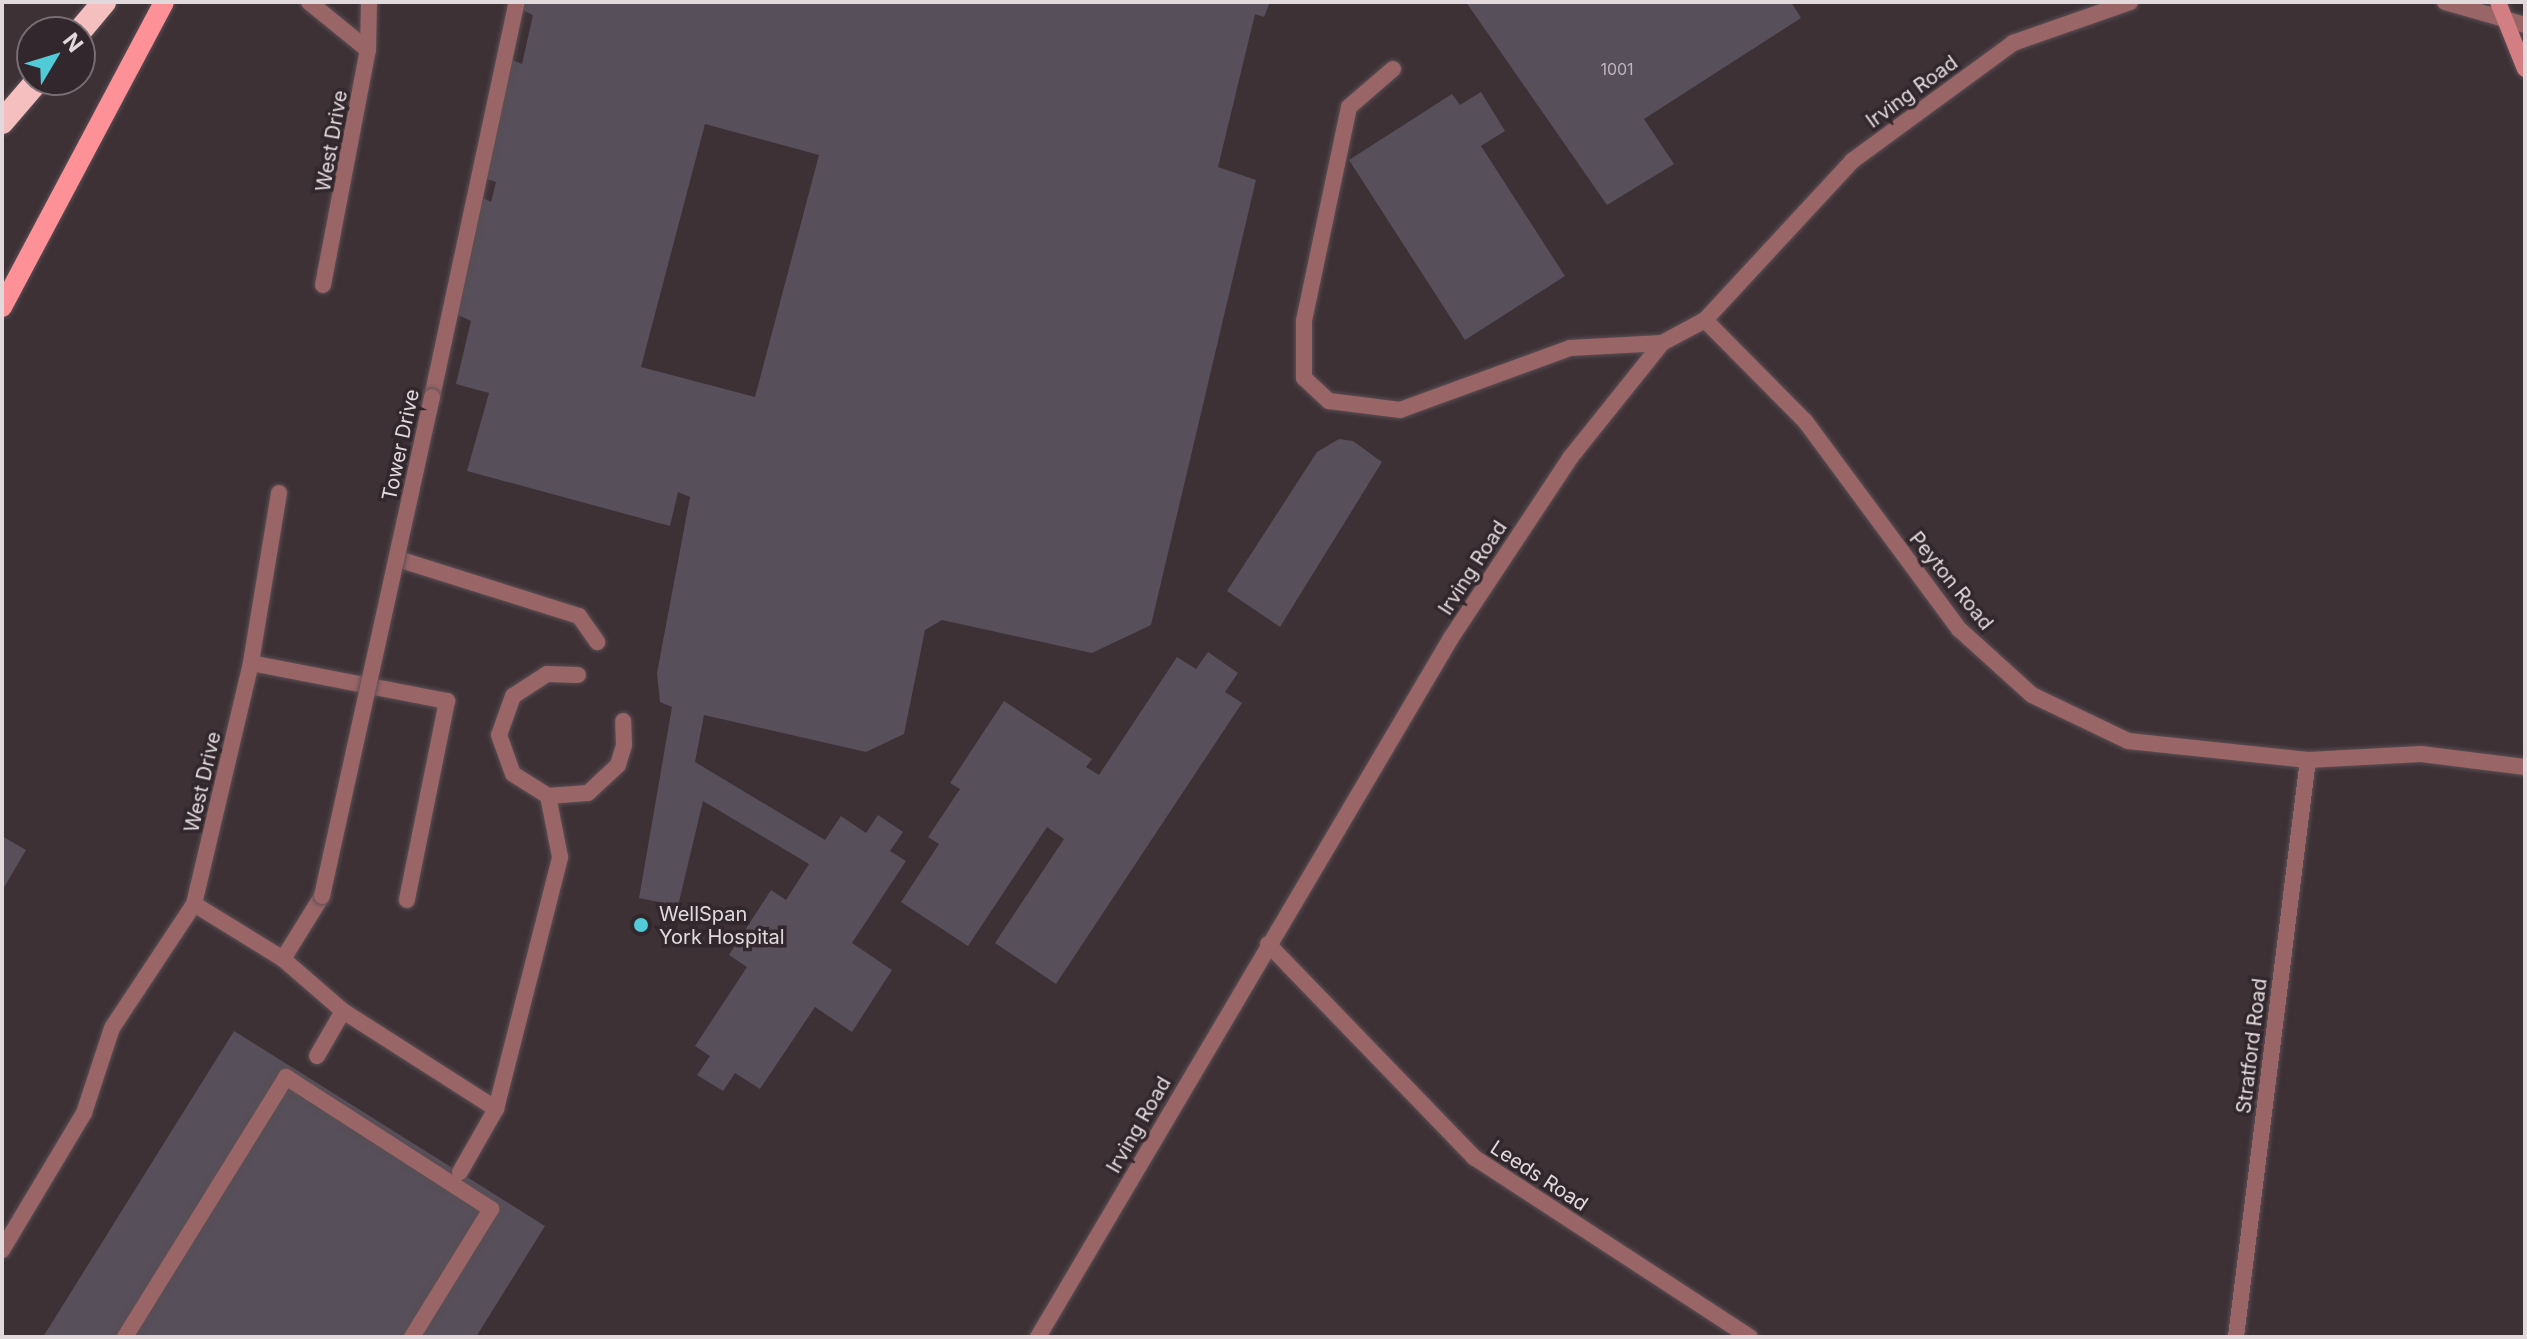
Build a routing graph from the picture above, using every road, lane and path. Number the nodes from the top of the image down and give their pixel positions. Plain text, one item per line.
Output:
1 (309, 2) edge
2 (369, 2) edge
3 (517, 2) edge
4 (2130, 2) edge
5 (2445, 2) edge
6 (2498, 2) edge
7 (166, 5) edge
8 (2505, 19) junction
9 (2525, 25) edge
10 (368, 50) junction
11 (1393, 69) dead end
12 (2525, 69) edge
13 (24, 96) edge
14 (2, 122) edge
15 (323, 285) dead end
16 (2, 307) edge
17 (1705, 320) junction
18 (1662, 343) junction
19 (279, 493) dead end
20 (398, 559) junction
21 (597, 642) dead end
22 (251, 663) junction
23 (578, 675) dead end
24 (623, 721) dead end
25 (2308, 760) junction
26 (2525, 767) edge
27 (548, 796) junction
28 (407, 900) dead end
29 (194, 904) junction
30 (1268, 944) junction
31 (283, 959) junction
32 (343, 1011) junction
33 (317, 1056) dead end
34 (496, 1109) junction
35 (460, 1172) dead end
36 (2, 1250) edge
37 (125, 1337) edge
38 (412, 1337) edge
39 (1038, 1337) edge
40 (1750, 1337) edge
41 (2236, 1337) edge

1 - 10 street
2 - 10 street, West Drive
3 - 20 street, Tower Drive, bridge
4 - 17 street, Irving Road
5 - 8 street
6 - 8 main road
7 - 16 main road
8 - 9 street
8 - 12 main road
10 - 15 street, West Drive
11 - 18 street
13 - 14 highway
17 - 18 street, Irving Road
17 - 25 street, Peyton Road
18 - 30 street, Irving Road
19 - 22 street, West Drive
20 - 21 street
20 - 31 street, Tower Drive, bridge
22 - 28 street
22 - 29 street, West Drive
23 - 27 street
24 - 27 street
25 - 26 street, Peyton Road
25 - 41 street, Stratford Road
27 - 34 street
29 - 31 street
29 - 36 street
30 - 39 street, Irving Road
30 - 40 street, Leeds Road
31 - 32 street
32 - 33 street
32 - 34 street
34 - 35 street
37 - 38 street

